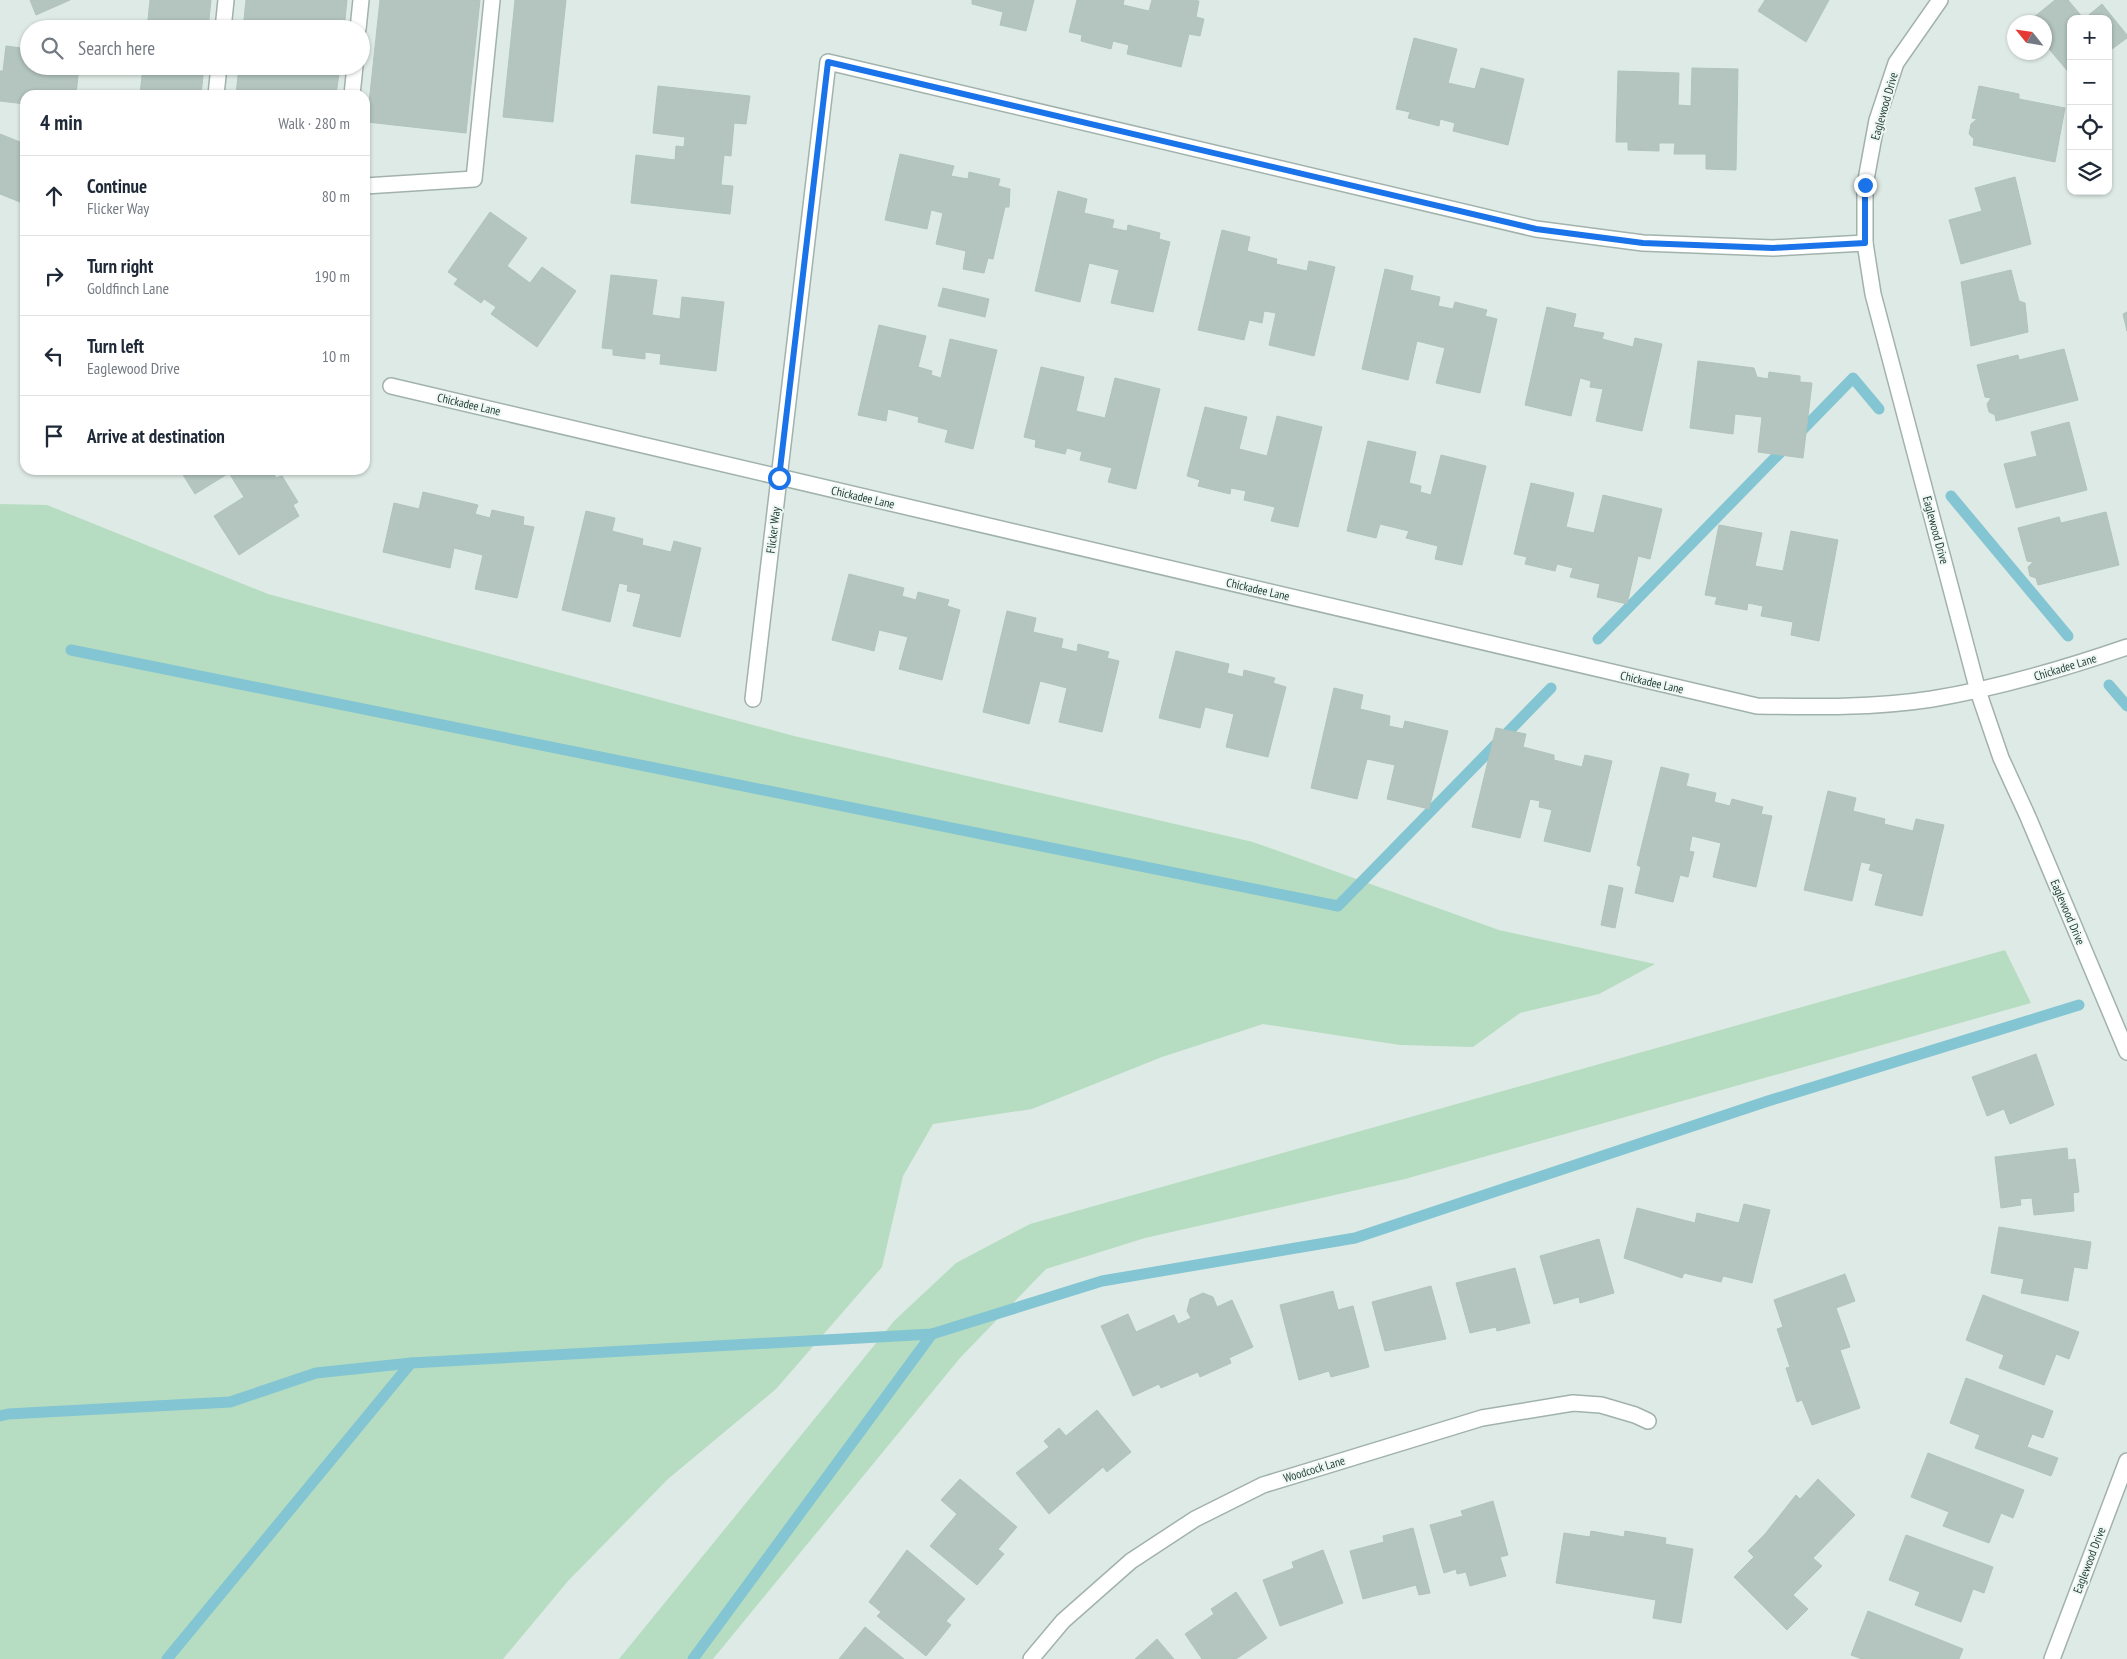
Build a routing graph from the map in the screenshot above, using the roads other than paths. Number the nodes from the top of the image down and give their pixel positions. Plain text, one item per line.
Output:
1 (226, 0) edge
2 (361, 0) edge
3 (492, 0) edge
4 (1940, 0) edge
5 (224, 20) edge
6 (359, 20) edge
7 (218, 75) edge
8 (353, 75) edge
9 (217, 90) edge
10 (352, 90) edge
11 (370, 186) edge
12 (1865, 243) junction
13 (390, 386) dead end
14 (779, 478) junction
15 (2127, 647) edge
16 (1978, 691) junction
17 (754, 699) dead end
18 (2127, 1052) edge
19 (1648, 1421) dead end
20 (2127, 1461) edge
21 (1031, 1659) edge
22 (2052, 1659) edge

1 - 5 street
2 - 6 street
3 - 11 street
4 - 12 street, Eaglewood Drive
7 - 9 street
8 - 10 street
12 - 14 street, Flicker Way
12 - 16 street, Eaglewood Drive
13 - 14 street, Chickadee Lane
14 - 16 street, Chickadee Lane
14 - 17 street, Flicker Way
15 - 16 street, Chickadee Lane
16 - 18 street, Eaglewood Drive
19 - 21 street, Woodcock Lane
20 - 22 street, Eaglewood Drive

